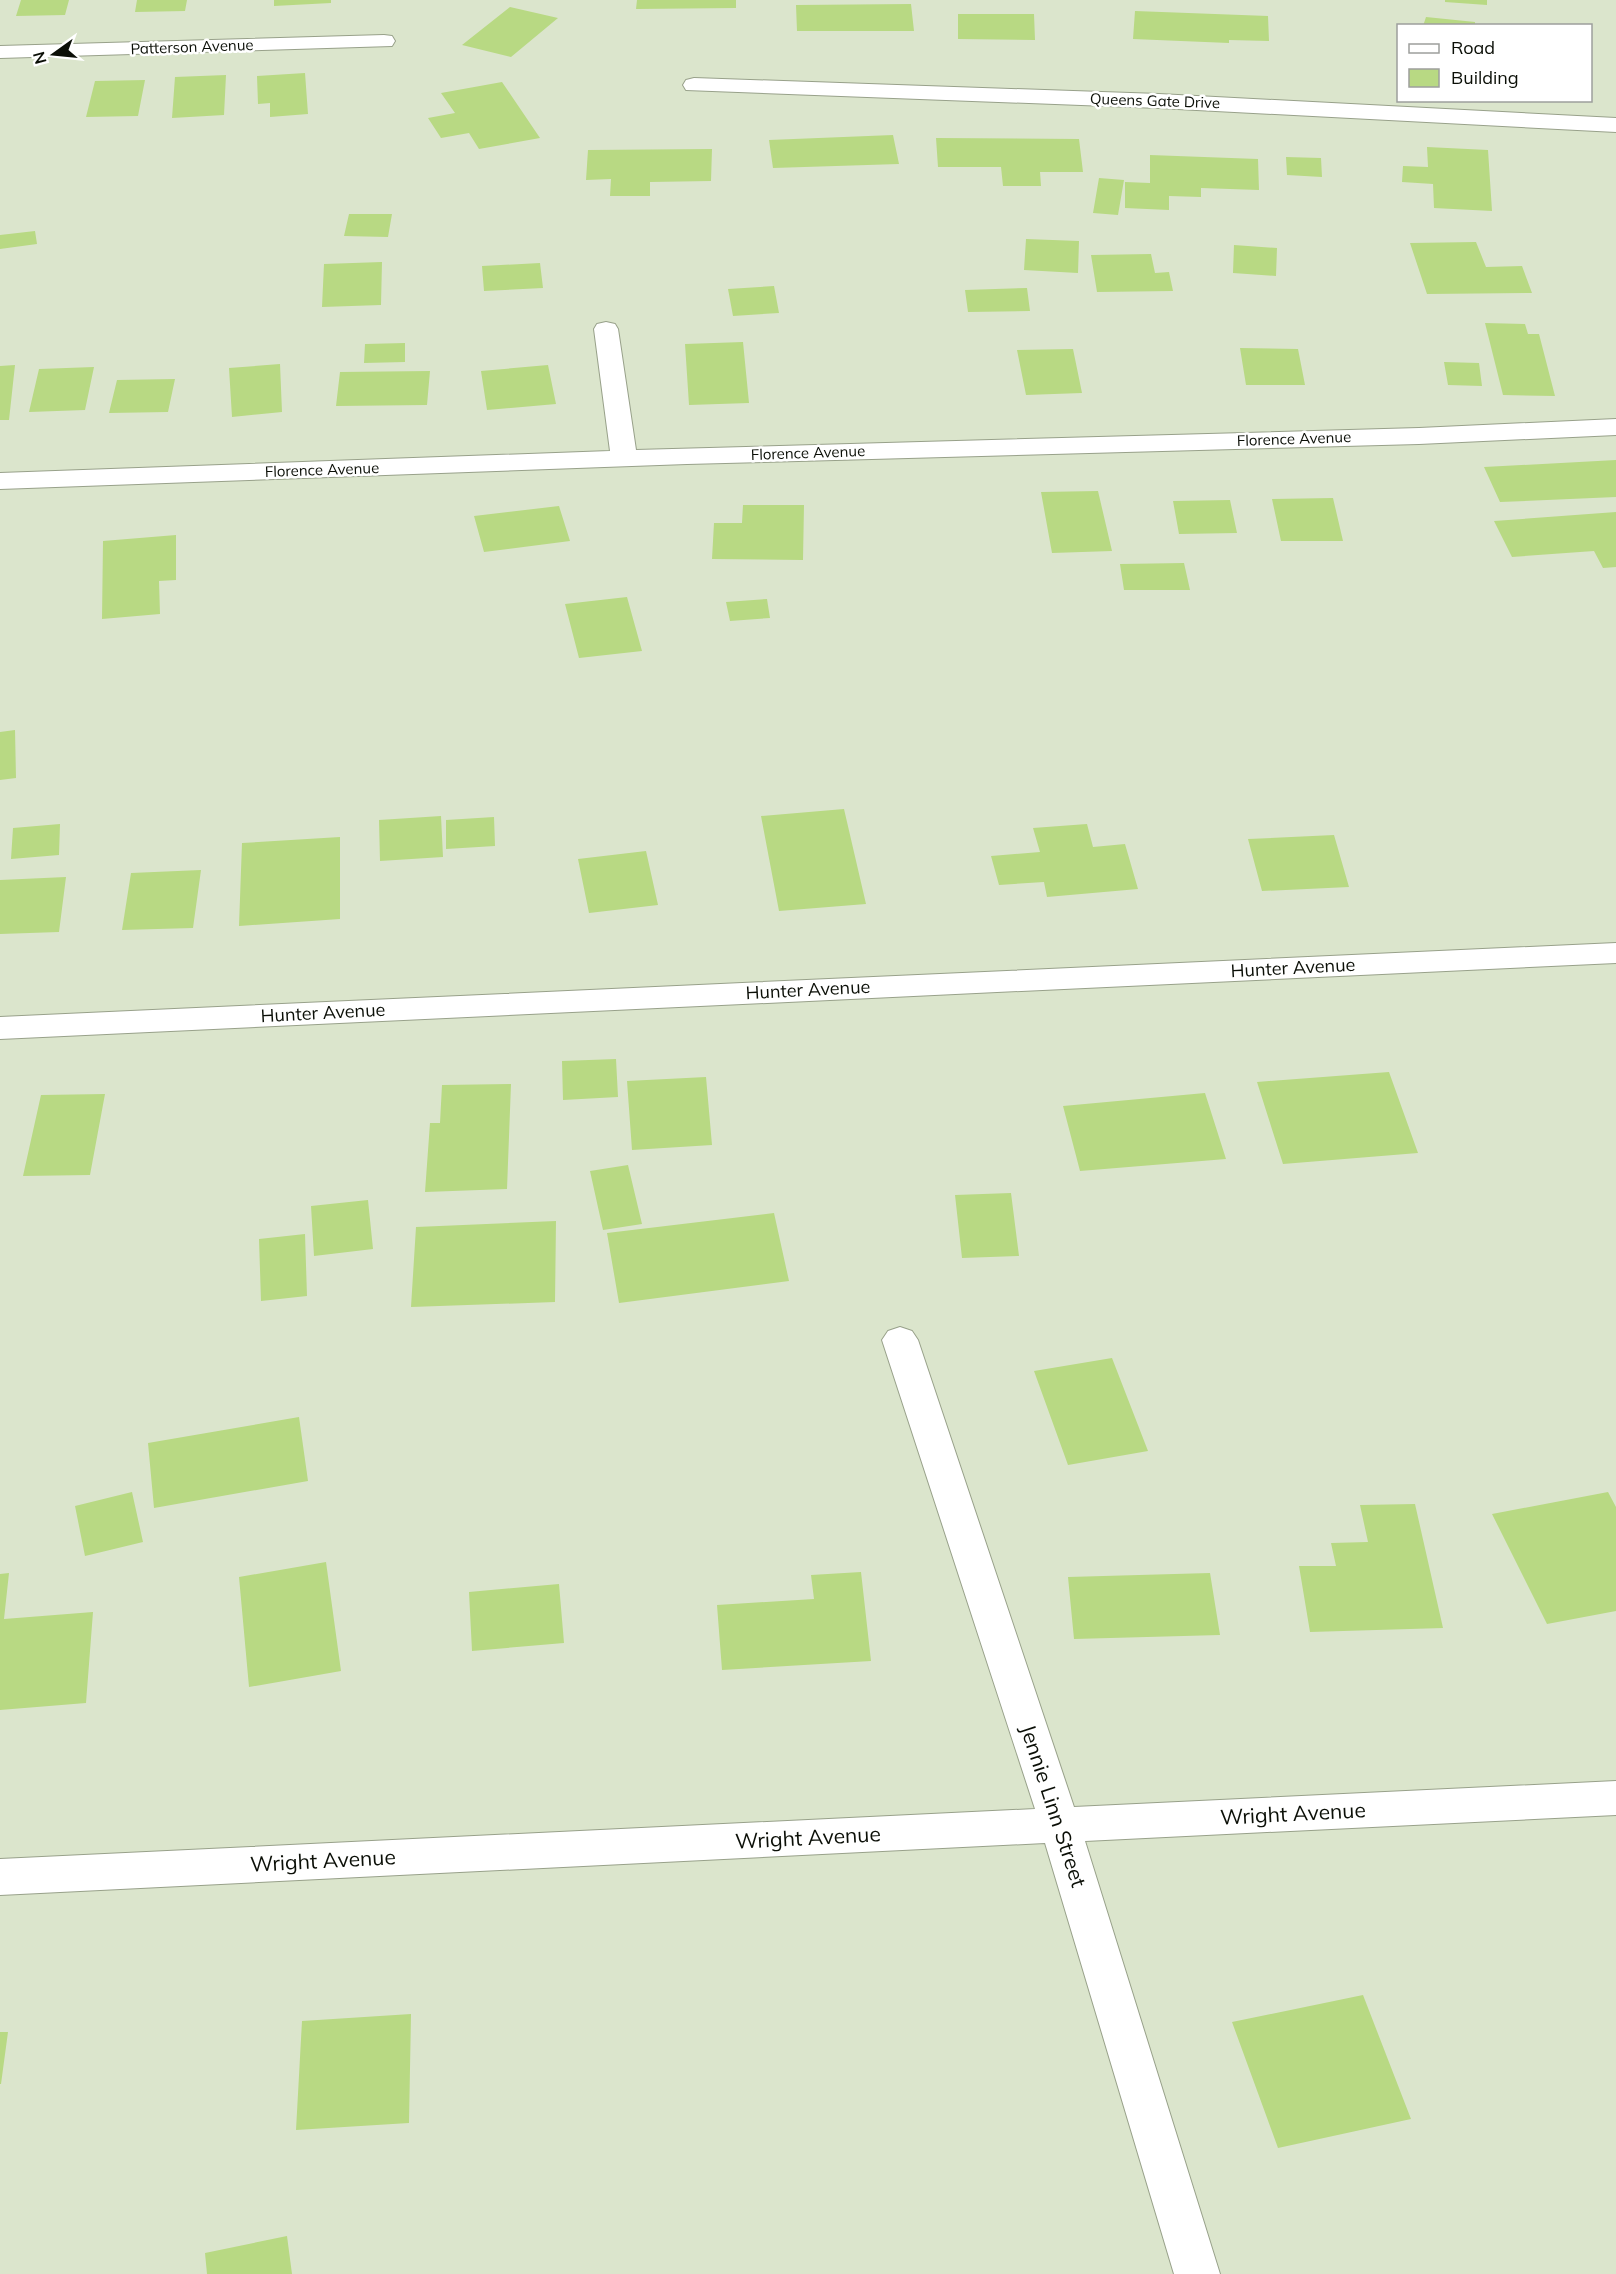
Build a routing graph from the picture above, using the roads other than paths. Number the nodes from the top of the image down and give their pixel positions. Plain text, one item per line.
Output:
1 (384, 41) dead end
2 (0, 52) edge
3 (694, 85) dead end
4 (1616, 125) edge
5 (606, 329) dead end
6 (1616, 427) edge
7 (624, 458) junction
8 (0, 482) edge
9 (1616, 953) edge
10 (0, 1028) edge
11 (900, 1340) dead end
12 (1616, 1798) edge
13 (1060, 1825) junction
14 (0, 1877) edge
15 (1197, 2274) edge

1 - 2 street, Patterson Avenue
3 - 4 street, Queens Gate Drive
5 - 7 street
6 - 7 street, Florence Avenue
7 - 8 street, Florence Avenue
9 - 10 street, Hunter Avenue
11 - 13 street, Jennie Linn Street
12 - 13 street, Wright Avenue
13 - 14 street, Wright Avenue
13 - 15 street, Jennie Linn Street

